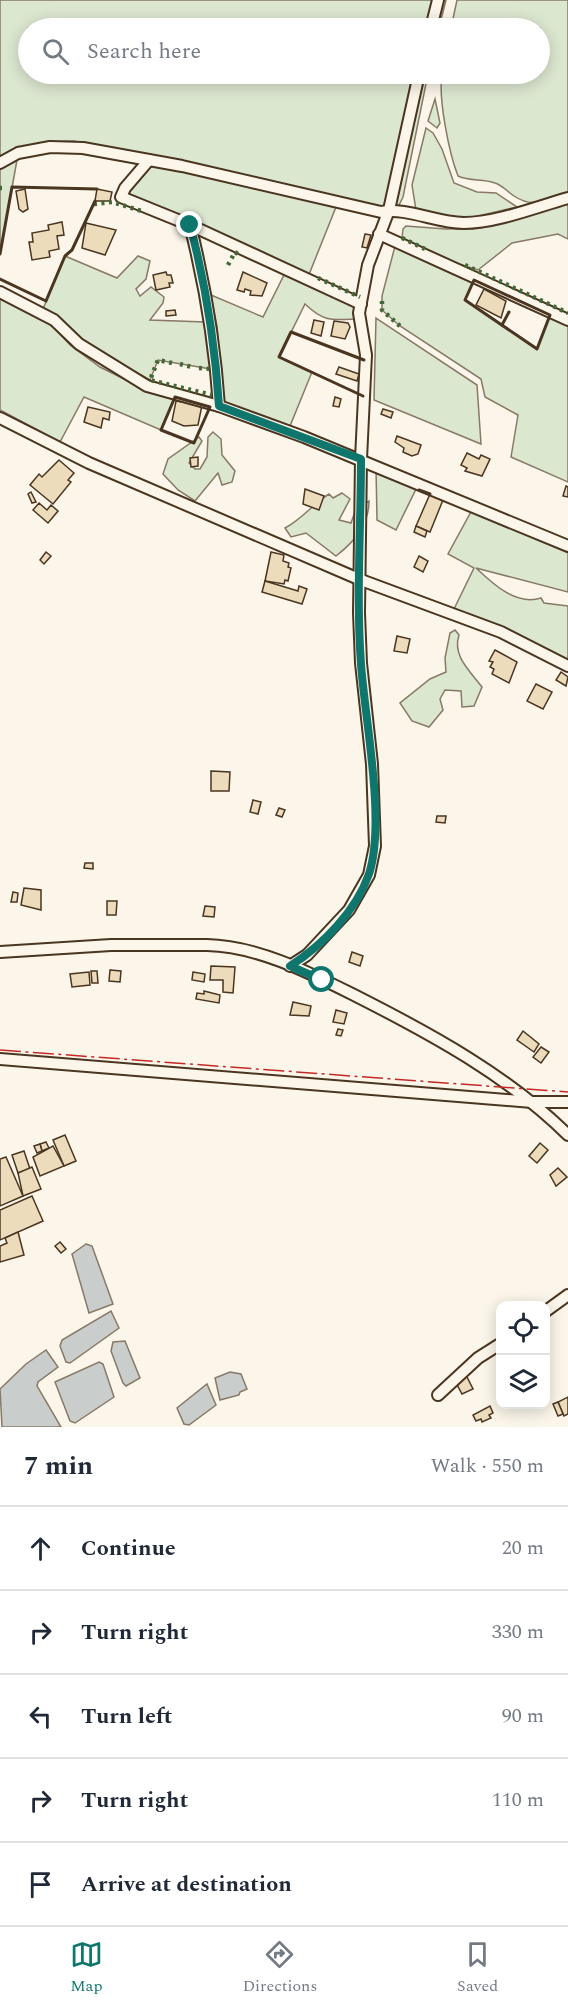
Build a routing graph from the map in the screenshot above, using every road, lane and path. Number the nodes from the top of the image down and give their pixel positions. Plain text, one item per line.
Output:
1 (438, 0) edge
2 (434, 18) edge
3 (418, 84) edge
4 (149, 160) junction
5 (0, 163) edge
6 (568, 198) edge
7 (389, 210) junction
8 (190, 225) junction
9 (379, 234) junction
10 (0, 292) edge
11 (361, 304) junction
12 (568, 320) edge
13 (219, 406) junction
14 (0, 418) edge
15 (361, 459) junction
16 (568, 546) edge
17 (361, 580) junction
18 (568, 666) edge
19 (0, 952) edge
20 (290, 966) junction
21 (0, 1059) edge
22 (532, 1101) junction
23 (568, 1102) edge
24 (568, 1135) edge
25 (568, 1295) edge
26 (550, 1308) edge
27 (496, 1347) edge
28 (438, 1395) dead end

1 - 2 street
3 - 7 street
4 - 5 street
4 - 7 street
4 - 8 street
6 - 7 street
7 - 9 street
8 - 11 street
8 - 13 street
9 - 11 street
9 - 12 street
10 - 13 street
11 - 15 street
13 - 15 street
14 - 17 street
15 - 16 street
15 - 17 street
17 - 18 street
17 - 20 street
19 - 20 street
20 - 22 street
21 - 22 street
22 - 23 street
22 - 24 street
25 - 26 street
27 - 28 street

